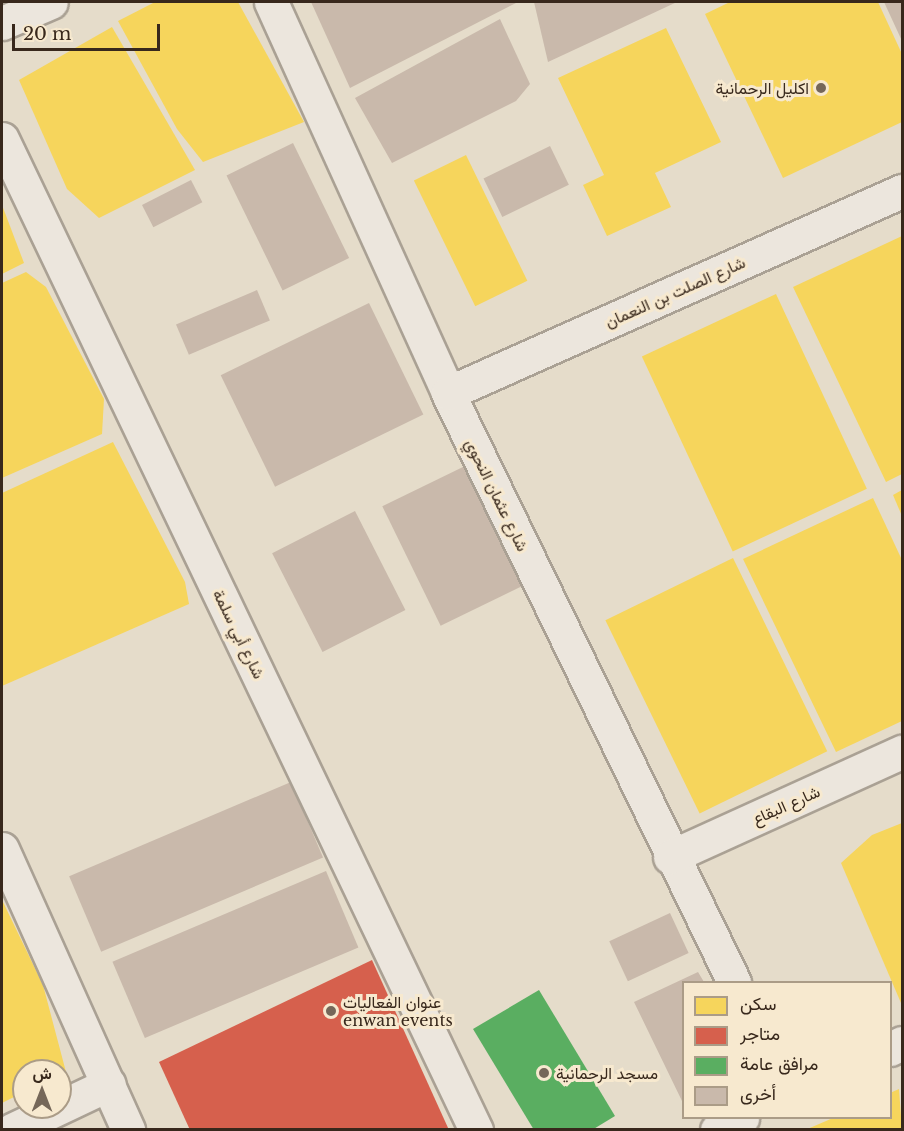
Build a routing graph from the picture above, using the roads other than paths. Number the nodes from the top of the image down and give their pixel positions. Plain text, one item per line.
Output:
1 (51, 2) edge
2 (271, 2) edge
3 (2, 23) edge
4 (2, 139) edge
5 (903, 191) edge
6 (448, 393) junction
7 (903, 752) edge
8 (2, 849) edge
9 (670, 857) junction
10 (733, 981) edge
11 (109, 1084) junction
12 (740, 1119) edge
13 (12, 1130) edge
14 (128, 1130) edge
15 (476, 1130) edge
16 (717, 1130) edge

1 - 3 street
2 - 6 street, شارع عثمان النحوي
4 - 15 street, شارع أبي سلمة
5 - 6 street, شارع الصلت بن النعمان
6 - 9 street, شارع عثمان النحوي
7 - 9 street, شارع البقاع
8 - 11 street
9 - 10 street, شارع عثمان النحوي
11 - 13 street
11 - 14 street
12 - 16 street

